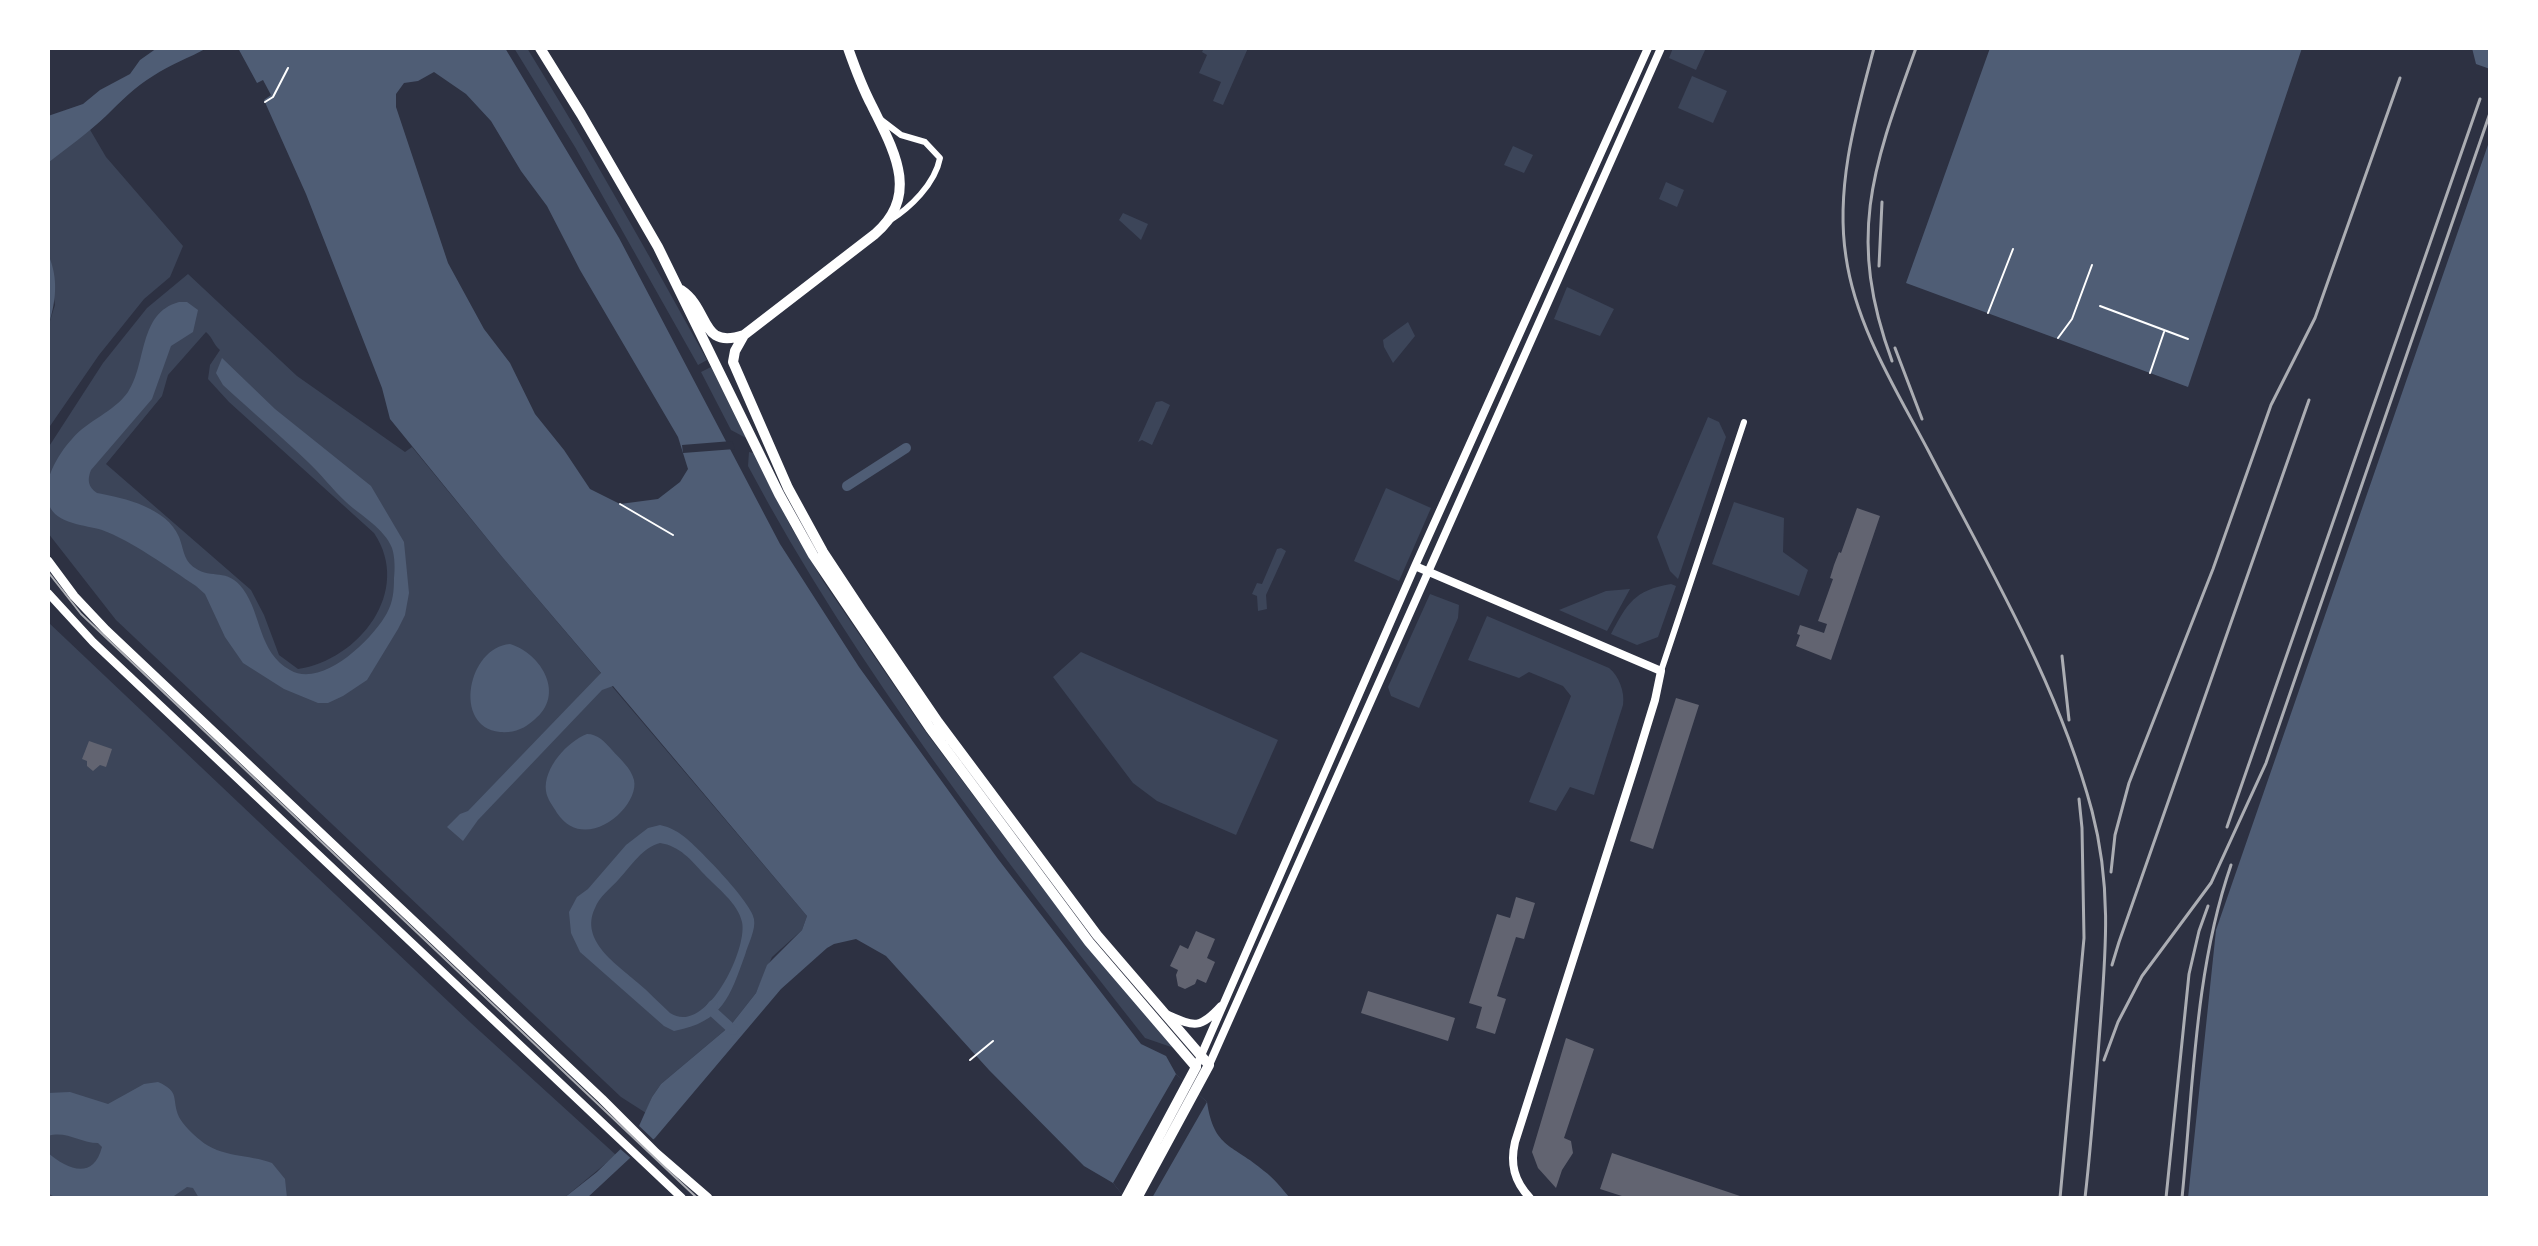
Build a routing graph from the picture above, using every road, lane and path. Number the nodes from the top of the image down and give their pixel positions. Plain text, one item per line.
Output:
1 (540, 48) edge
2 (848, 48) edge
3 (1648, 48) edge
4 (1661, 48) edge
5 (288, 68) dead end
6 (265, 102) dead end
7 (877, 116) junction
8 (889, 221) junction
9 (2013, 249) dead end
10 (2092, 265) dead end
11 (681, 290) junction
12 (2100, 306) dead end
13 (1988, 313) dead end
14 (2165, 330) junction
15 (744, 335) junction
16 (2058, 338) dead end
17 (2188, 339) dead end
18 (2150, 373) dead end
19 (1744, 422) dead end
20 (620, 504) dead end
21 (673, 535) dead end
22 (48, 561) edge
23 (1415, 566) junction
24 (1427, 572) junction
25 (48, 593) edge
26 (1661, 671) junction
27 (1227, 999) junction
28 (1163, 1012) junction
29 (993, 1041) dead end
30 (1201, 1056) junction
31 (970, 1060) dead end
32 (1209, 1065) junction
33 (1196, 1067) junction
34 (1192, 1087) junction
35 (682, 1198) edge
36 (708, 1198) edge
37 (1126, 1198) edge
38 (1137, 1198) edge
39 (1530, 1198) edge

1 - 11 main road
2 - 7 main road
3 - 23 street
4 - 24 street
5 - 6 path
7 - 8 main road
7 - 8 street
8 - 15 main road
9 - 13 path
10 - 16 path
11 - 15 main road
11 - 33 main road
12 - 14 path
14 - 17 path
14 - 18 path
15 - 28 main road
19 - 26 street
20 - 21 path
22 - 36 main road
23 - 24 street
23 - 27 street
24 - 26 street
24 - 32 street
25 - 35 street
26 - 39 street
27 - 28 street
27 - 30 street
28 - 30 main road
29 - 31 path
30 - 32 main road
30 - 33 street
32 - 34 main road
33 - 34 main road
34 - 37 main road
34 - 38 main road

